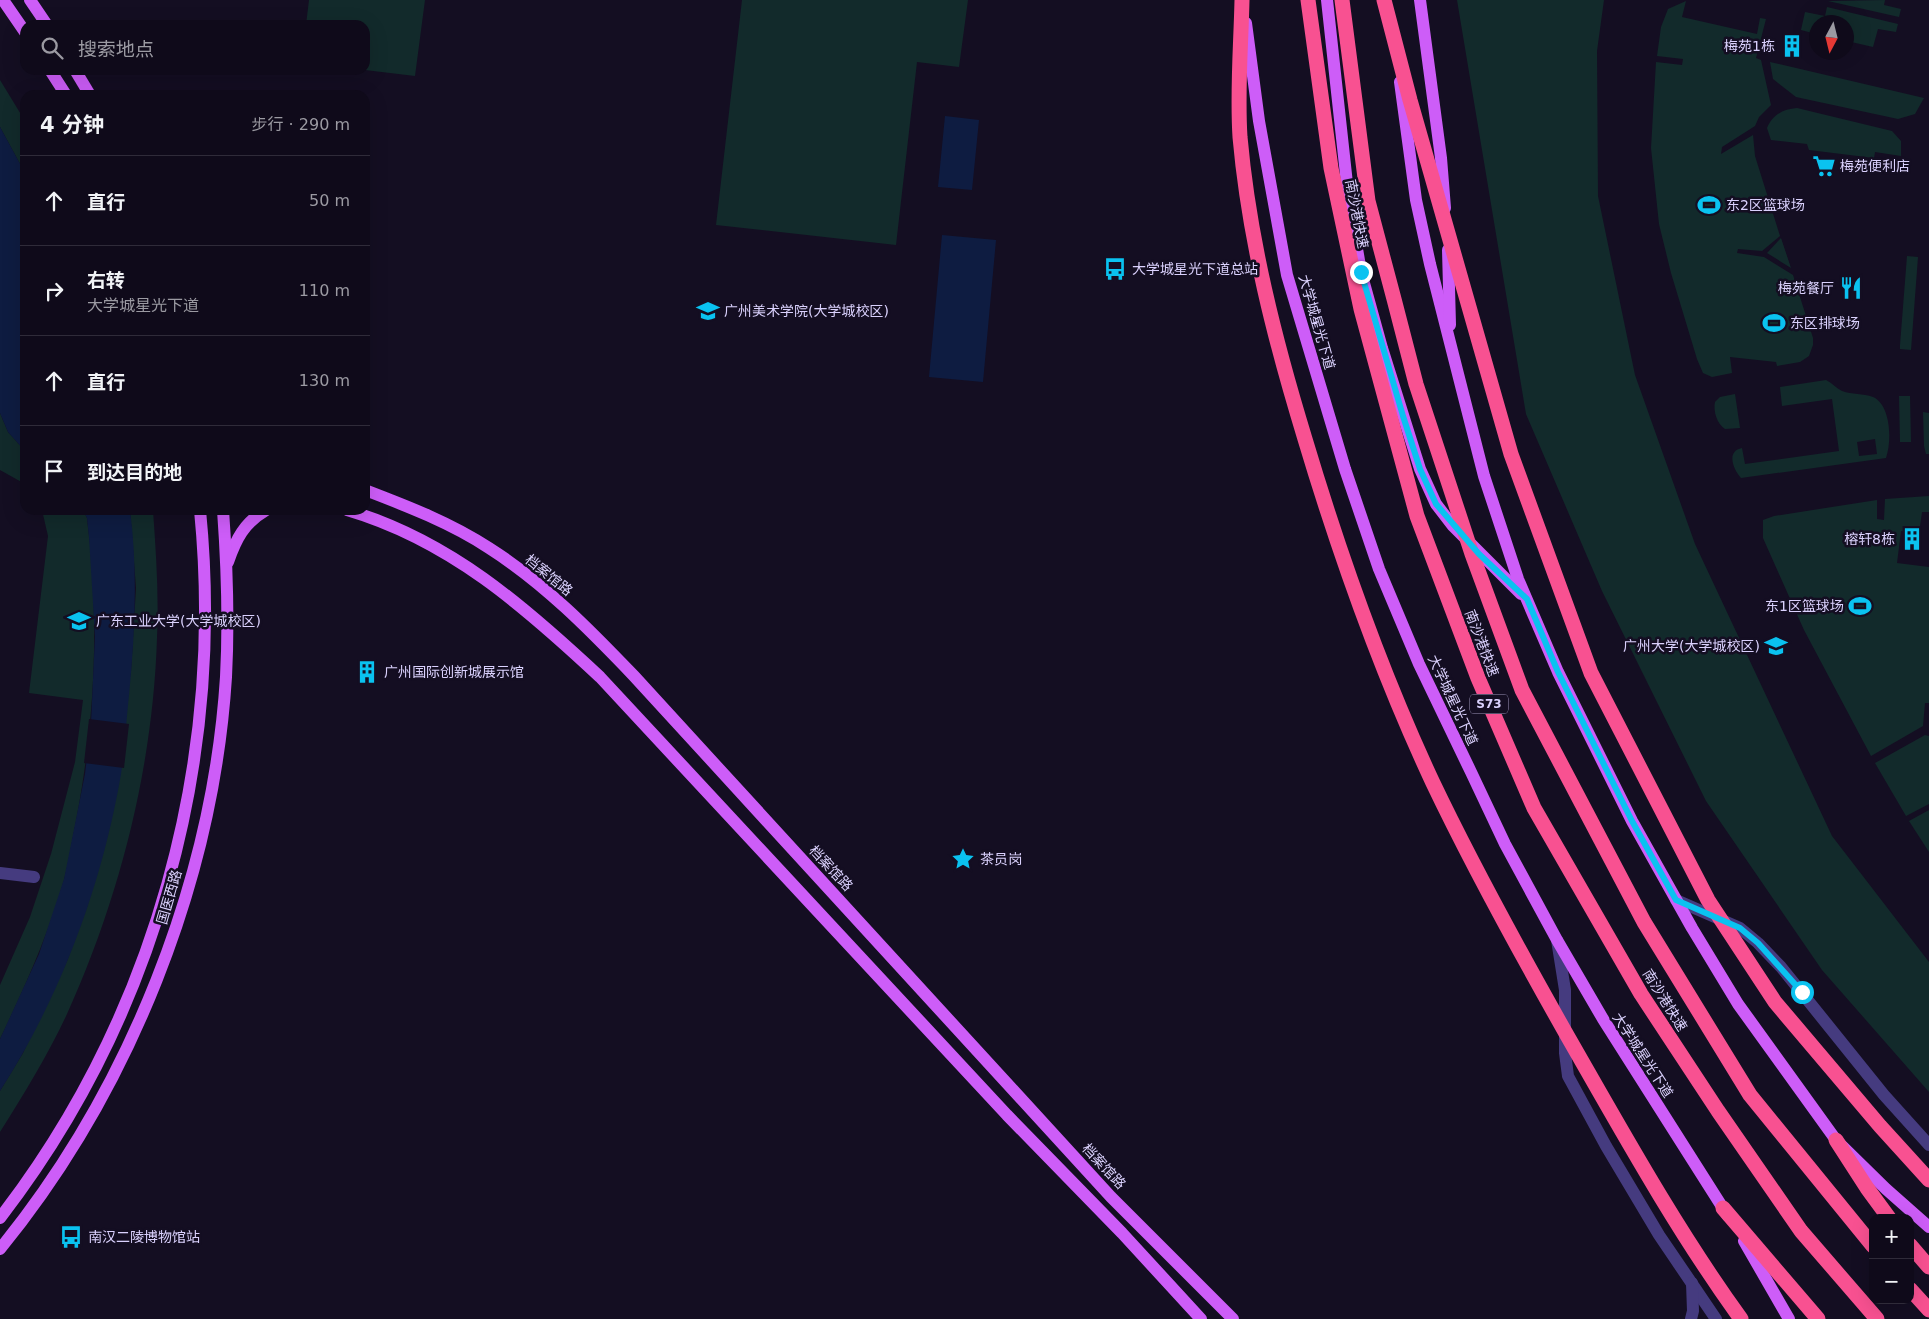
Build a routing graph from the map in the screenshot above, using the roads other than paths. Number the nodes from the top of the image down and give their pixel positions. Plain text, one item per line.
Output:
1 (3, 0) edge
2 (30, 0) edge
3 (1244, 0) edge
4 (1308, 0) edge
5 (1327, 0) edge
6 (1342, 0) edge
7 (1384, 0) edge
8 (1392, 0) edge
9 (1420, 0) edge
10 (43, 20) edge
11 (20, 25) edge
12 (53, 75) edge
13 (79, 75) edge
14 (63, 90) edge
15 (87, 90) edge
16 (1451, 345) junction
17 (370, 492) edge
18 (200, 515) edge
19 (223, 515) edge
20 (257, 515) edge
21 (360, 515) edge
22 (226, 574) junction
23 (1527, 599) junction
24 (0, 873) edge
25 (34, 877) dead end
26 (1676, 900) junction
27 (1557, 940) junction
28 (1836, 1140) junction
29 (1929, 1145) edge
30 (1929, 1180) edge
31 (1723, 1208) junction
32 (1886, 1214) edge
33 (0, 1218) edge
34 (1929, 1227) edge
35 (1869, 1241) edge
36 (0, 1250) edge
37 (1914, 1250) edge
38 (1929, 1267) edge
39 (1692, 1283) junction
40 (1914, 1293) edge
41 (1929, 1310) edge
42 (1201, 1319) edge
43 (1233, 1319) edge
44 (1691, 1319) edge
45 (1716, 1319) edge
46 (1741, 1319) edge
47 (1789, 1319) edge
48 (1818, 1319) edge
49 (1878, 1319) edge

1 - 11 main road
2 - 10 main road
3 - 27 main road, 大学城星光下道
3 - 46 highway, bridge
4 - 49 highway, 南沙港快速 / S73
5 - 23 main road
6 - 35 highway, 南沙港快速 / S73, bridge
7 - 30 highway, bridge
8 - 16 main road
9 - 16 main road
12 - 14 main road
13 - 15 main road
16 - 23 main road
17 - 43 main road, 档案馆路
18 - 33 main road, 国医西路
19 - 22 main road, 国医西路
20 - 22 main road
21 - 42 main road
22 - 36 main road, 国医西路
23 - 26 main road
24 - 25 street
26 - 28 main road
26 - 29 street
27 - 31 main road, 大学城星光下道
27 - 39 street
28 - 32 highway
28 - 34 main road
31 - 47 main road, 大学城星光下道
31 - 48 highway
37 - 38 highway
39 - 44 street
39 - 45 street
40 - 41 highway

